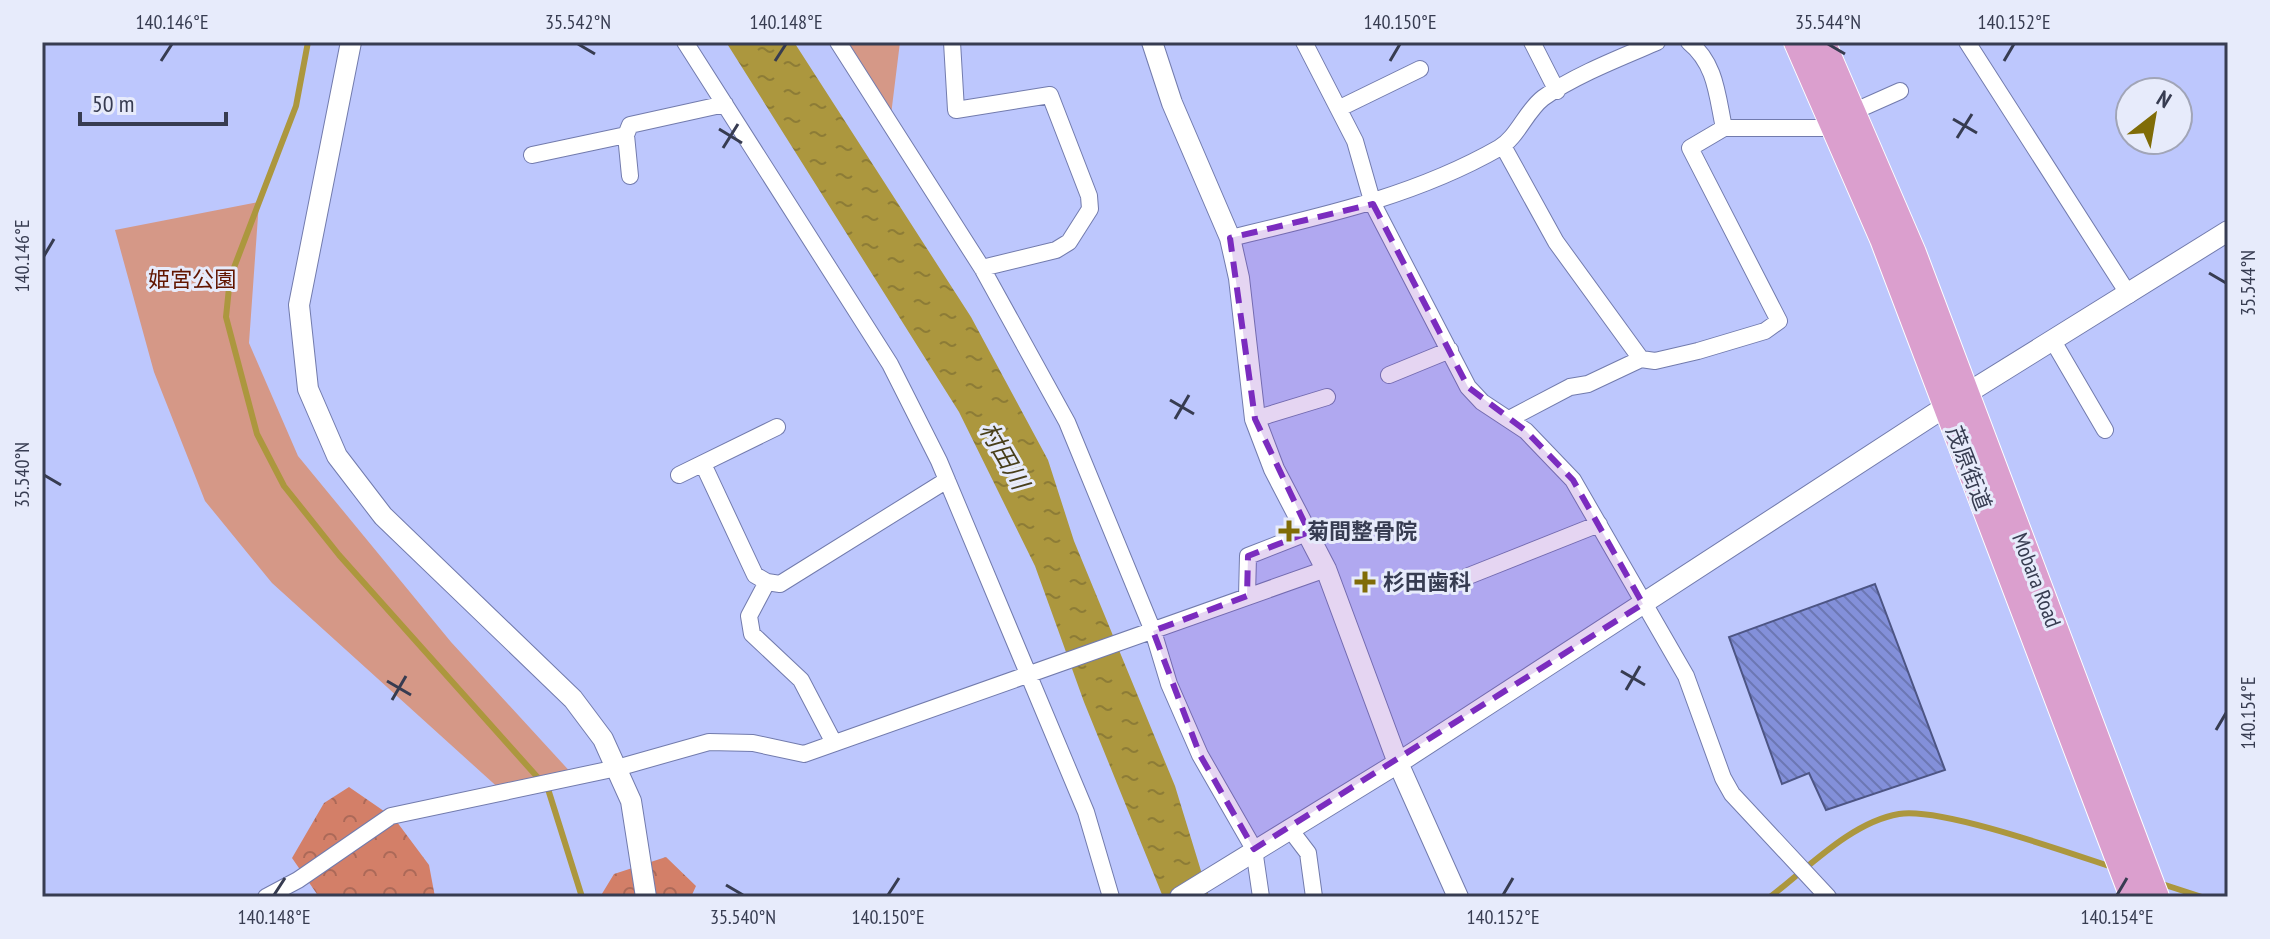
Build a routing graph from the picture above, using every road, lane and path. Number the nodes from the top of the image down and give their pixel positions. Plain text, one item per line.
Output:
1 (351, 42) edge
2 (685, 42) edge
3 (838, 42) edge
4 (952, 42) edge
5 (1152, 42) edge
6 (1304, 42) edge
7 (1532, 42) edge
8 (1657, 42) edge
9 (1689, 42) edge
10 (1797, 42) edge
11 (1822, 42) edge
12 (1967, 42) edge
13 (1634, 47) edge
14 (1420, 69) dead end
15 (1557, 91) junction
16 (1900, 91) dead end
17 (725, 104) junction
18 (1340, 108) junction
19 (1845, 119) junction
20 (1724, 128) junction
21 (626, 135) junction
22 (1503, 146) junction
23 (532, 155) dead end
24 (630, 176) dead end
25 (1373, 204) junction
26 (2228, 231) edge
27 (1230, 238) junction
28 (982, 268) junction
29 (2129, 295) junction
30 (2053, 341) junction
31 (1450, 350) junction
32 (1641, 359) junction
33 (1389, 375) dead end
34 (1327, 397) dead end
35 (1956, 400) junction
36 (1255, 419) junction
37 (1509, 419) junction
38 (777, 427) dead end
39 (2105, 430) dead end
40 (703, 464) junction
41 (679, 475) dead end
42 (947, 480) junction
43 (1599, 524) junction
44 (1309, 532) junction
45 (1326, 569) junction
46 (1466, 577) dead end
47 (767, 582) junction
48 (1247, 596) junction
49 (1643, 604) junction
50 (1153, 631) junction
51 (1027, 676) junction
52 (834, 743) junction
53 (1398, 763) junction
54 (617, 768) junction
55 (1289, 828) junction
56 (1254, 849) junction
57 (266, 897) edge
58 (646, 897) edge
59 (1111, 897) edge
60 (1180, 897) edge
61 (1261, 897) edge
62 (1314, 897) edge
63 (1458, 897) edge
64 (1828, 897) edge
65 (2133, 897) edge
66 (2156, 897) edge

1 - 54 street
2 - 17 street
3 - 28 street
4 - 28 street
5 - 27 street
6 - 18 street
7 - 15 street
8 - 13 street
9 - 20 street
10 - 19 main road
11 - 19 main road, Mobara Road
12 - 29 street
13 - 15 street
14 - 18 street
15 - 22 street
16 - 19 street
17 - 21 street
17 - 42 street
18 - 25 street
19 - 20 street
19 - 35 main road, Mobara Road
20 - 32 street
21 - 23 street
21 - 24 street
22 - 25 street
22 - 32 street
25 - 27 street
25 - 31 street
26 - 29 street
27 - 36 street
28 - 50 street
29 - 30 street
30 - 35 street
30 - 39 street
31 - 33 street
31 - 37 street
32 - 37 street
34 - 36 street
35 - 49 street
35 - 65 main road, 茂原街道
35 - 66 main road, Mobara Road
36 - 44 street
37 - 43 street
38 - 40 street
40 - 41 street
40 - 47 street
42 - 47 street
42 - 51 street
43 - 46 street
43 - 49 street
44 - 45 street
44 - 48 street
45 - 48 street
45 - 53 street
47 - 52 street
48 - 50 street
49 - 53 street
49 - 64 street
50 - 51 street
50 - 56 street
51 - 52 street
51 - 59 street
52 - 54 street
53 - 55 street
53 - 63 street
54 - 57 street
54 - 58 street
55 - 56 street
55 - 62 street
56 - 60 street
56 - 61 street

